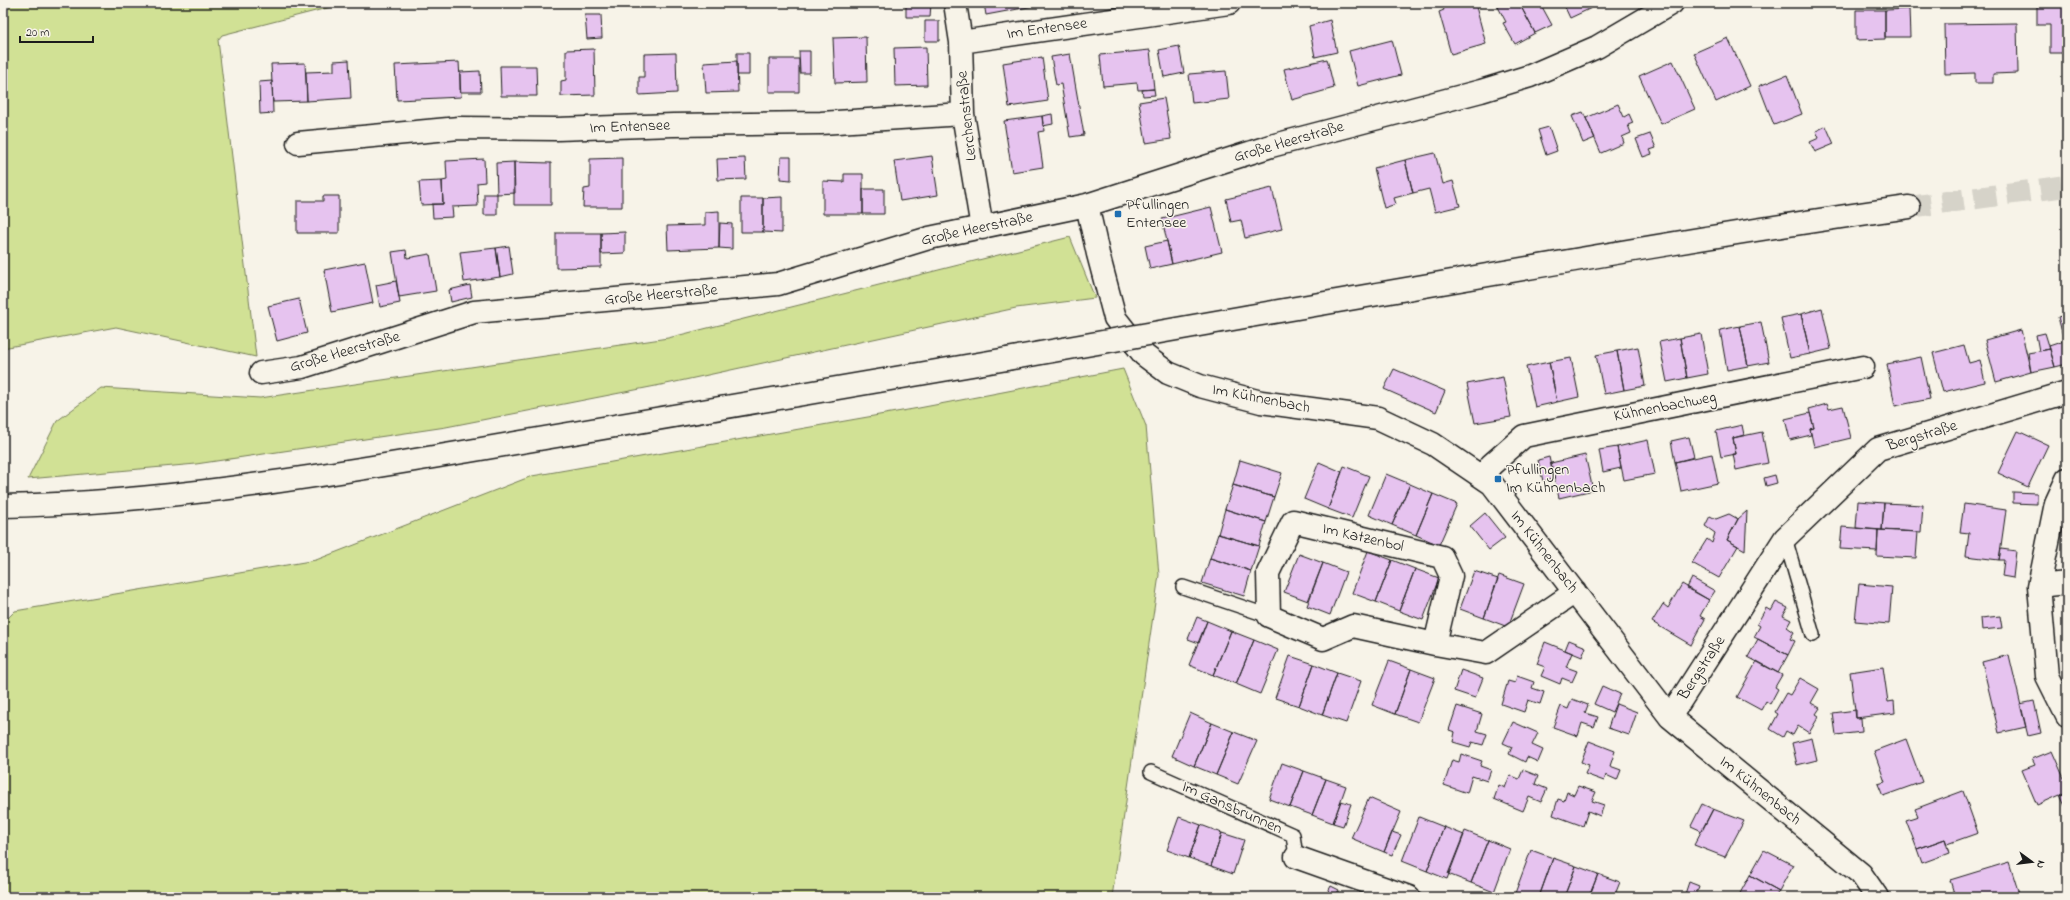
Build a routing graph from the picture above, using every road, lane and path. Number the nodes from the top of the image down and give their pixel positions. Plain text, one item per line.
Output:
1 (955, 3) edge
2 (1229, 3) edge
3 (1672, 3) edge
4 (960, 42) junction
5 (963, 114) junction
6 (298, 143) dead end
7 (1087, 205) junction
8 (1909, 207) tunnel mouth
9 (982, 228) junction
10 (1863, 367) dead end
11 (261, 373) dead end
12 (2067, 392) edge
13 (1483, 477) junction
14 (2067, 479) edge
15 (3, 506) edge
16 (1785, 538) junction
17 (2067, 583) edge
18 (2039, 586) junction
19 (1183, 587) dead end
20 (1575, 592) junction
21 (1269, 616) junction
22 (1813, 635) dead end
23 (1435, 644) junction
24 (2067, 716) edge
25 (1670, 717) junction
26 (1151, 772) dead end
27 (1296, 857) joint
28 (1409, 897) edge
29 (1877, 897) edge

1 - 4 street, Lerchenstraße
2 - 4 street, Im Entensee
3 - 7 street, Große Heerstraße
4 - 5 street, Lerchenstraße
5 - 6 street, Im Entensee
5 - 9 street, Lerchenstraße
7 - 9 street, Große Heerstraße
7 - 13 street, Im Kühnenbach
8 - 15 street, bridge
9 - 11 street, Große Heerstraße
10 - 13 street, Kühnenbachweg
12 - 16 street, Bergstraße
13 - 20 street, Im Kühnenbach
14 - 18 street
16 - 22 lane
16 - 25 street, Bergstraße
17 - 18 street
18 - 24 street
19 - 21 lane
20 - 23 street
20 - 25 street, Im Kühnenbach
21 - 23 street
21 - 23 street, Im Katzenbol
25 - 29 street, Im Kühnenbach
26 - 27 lane, Im Gansbrunnen
27 - 28 street, Im Gansbrunnen

